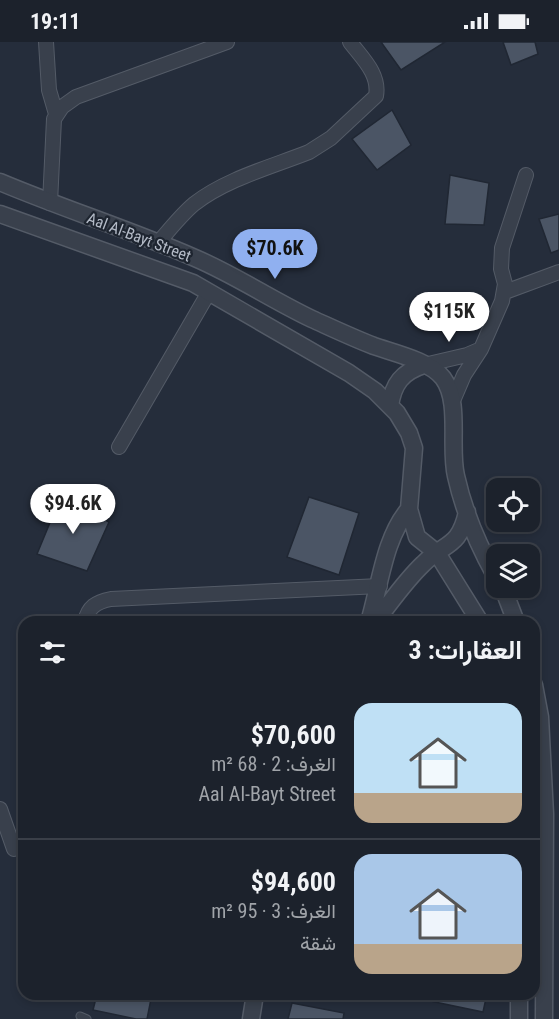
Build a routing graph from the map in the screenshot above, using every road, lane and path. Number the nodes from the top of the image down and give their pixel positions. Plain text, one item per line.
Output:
1 (46, 42) edge
2 (227, 42) edge
3 (350, 42) edge
4 (56, 114) junction
5 (526, 175) dead end
6 (0, 182) edge
7 (50, 203) junction
8 (0, 214) edge
9 (159, 242) junction
10 (559, 272) edge
11 (210, 292) junction
12 (505, 292) junction
13 (481, 349) junction
14 (424, 365) junction
15 (452, 403) junction
16 (390, 406) junction
17 (119, 447) dead end
18 (409, 509) junction
19 (467, 512) junction
20 (437, 553) junction
21 (486, 559) edge
22 (380, 586) junction
23 (507, 598) edge
24 (86, 616) edge
25 (371, 616) edge
26 (380, 616) edge
27 (476, 616) edge
28 (514, 616) edge
29 (540, 717) edge
30 (0, 809) edge
31 (14, 849) dead end
32 (254, 1000) edge
33 (519, 1000) edge
34 (251, 1019) edge
35 (519, 1019) edge
36 (544, 1019) edge

1 - 4 street
2 - 4 street
3 - 9 street
4 - 7 street
5 - 12 street
6 - 7 street, Aal Al-Bayt Street
7 - 9 street, Aal Al-Bayt Street
8 - 11 street, Aal Al-Bayt Street
9 - 14 street, Aal Al-Bayt Street
10 - 12 street
11 - 16 street, Aal Al-Bayt Street
11 - 17 street
12 - 13 street
13 - 14 street
13 - 15 street
14 - 15 street, Aal Al-Bayt Street
14 - 16 street
15 - 19 street, Aal Al-Bayt Street
16 - 18 street, Aal Al-Bayt Street
18 - 20 street, Aal Al-Bayt Street
18 - 22 street
19 - 20 street
19 - 21 street, Aal Al-Bayt Street
20 - 26 street
20 - 27 street, Aal Al-Bayt Street
22 - 24 street
22 - 25 street
23 - 28 street
29 - 36 street
30 - 31 street
32 - 34 street
33 - 35 street

